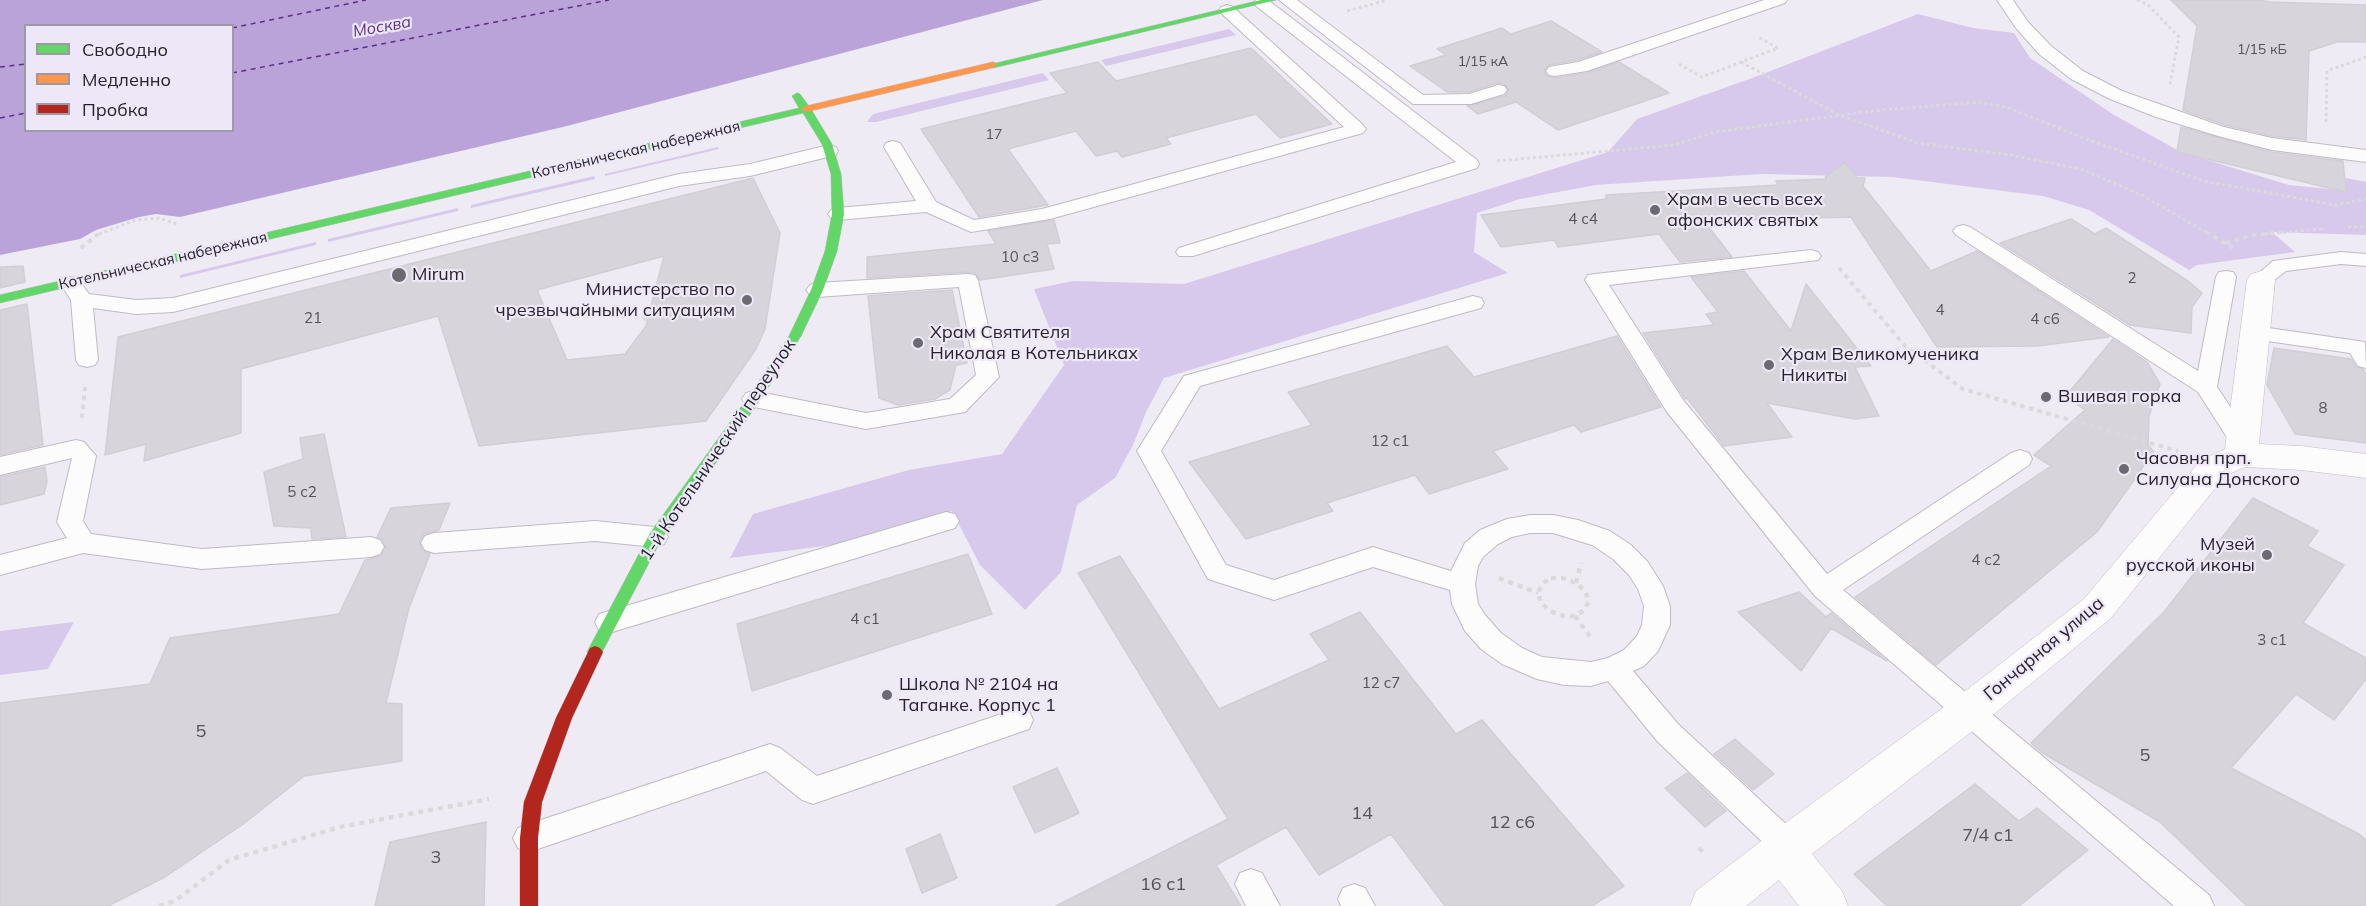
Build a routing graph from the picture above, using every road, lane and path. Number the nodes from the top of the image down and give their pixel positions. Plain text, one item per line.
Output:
1 (1287, 0) edge
2 (1779, 0) edge
3 (2005, 0) edge
4 (2137, 0) edge
5 (1267, 1) edge
6 (1227, 10) junction
7 (1768, 52) dead end
8 (2366, 57) edge
9 (1741, 62) junction
10 (1555, 70) dead end
11 (1715, 72) dead end
12 (2169, 87) dead end
13 (1498, 90) dead end
14 (792, 98) joint
15 (808, 111) junction
16 (1839, 115) junction
17 (2316, 123) dead end
18 (893, 147) dead end
19 (829, 151) junction
20 (2366, 156) edge
21 (1470, 164) junction
22 (2366, 200) edge
23 (929, 206) junction
24 (838, 214) junction
25 (177, 223) dead end
26 (2366, 227) edge
27 (2330, 228) dead end
28 (2340, 228) dead end
29 (1963, 231) dead end
30 (85, 243) dead end
31 (2226, 244) junction
32 (1186, 252) dead end
33 (1811, 256) joint
34 (2341, 258) junction
35 (2366, 260) edge
36 (2253, 276) junction
37 (2366, 278) edge
38 (70, 285) junction
39 (817, 290) junction
40 (0, 298) edge
41 (1473, 303) dead end
42 (581, 308) dead end
43 (648, 319) dead end
44 (2256, 333) junction
45 (87, 360) joint
46 (2366, 361) edge
47 (2206, 387) junction
48 (754, 399) junction
49 (82, 423) dead end
50 (2242, 449) junction
51 (2178, 451) dead end
52 (2020, 459) dead end
53 (0, 466) edge
54 (2366, 466) edge
55 (946, 521) dead end
56 (655, 537) junction
57 (83, 543) junction
58 (434, 543) dead end
59 (371, 547) dead end
60 (0, 565) edge
61 (1463, 575) junction
62 (1824, 589) junction
63 (1538, 592) junction
64 (609, 622) junction
65 (1614, 668) junction
66 (1969, 711) junction
67 (1019, 720) dead end
68 (491, 799) dead end
69 (529, 838) junction
70 (1785, 848) junction
71 (1700, 849) dead end
72 (1706, 855) dead end
73 (159, 906) edge
74 (529, 906) edge
75 (1712, 906) edge
76 (1826, 906) edge
77 (2198, 906) edge

1 - 13 lane
2 - 10 lane
3 - 20 lane
4 - 12 path
5 - 6 main road, Котельническая набережная
5 - 21 lane
6 - 15 main road, Котельническая набережная
6 - 23 lane
7 - 9 path
8 - 17 path
9 - 11 path
9 - 16 path
14 - 15 main road, 1-й Котельнический переулок
14 - 38 main road, Котельническая набережная
15 - 19 main road, 1-й Котельнический переулок
15 - 38 main road, Котельническая набережная
16 - 21 path
16 - 22 path
16 - 31 path
18 - 23 lane
19 - 24 main road, 1-й Котельнический переулок
19 - 38 lane
21 - 32 lane
23 - 24 lane
24 - 39 main road, 1-й Котельнический переулок
25 - 30 path
26 - 28 path
27 - 31 path
29 - 47 lane
31 - 36 path
33 - 51 path
33 - 62 lane
34 - 35 lane
34 - 36 lane
34 - 37 lane
36 - 44 street
36 - 47 lane
38 - 40 main road, Котельническая набережная
38 - 45 lane
39 - 48 main road, 1-й Котельнический переулок
39 - 48 lane
41 - 61 lane
42 - 43 path
44 - 46 lane
44 - 50 street
45 - 49 path
47 - 50 lane
48 - 56 main road, 1-й Котельнический переулок
50 - 54 street
50 - 66 street, Гончарная улица
52 - 62 lane
53 - 57 lane
55 - 64 lane
56 - 58 lane
56 - 64 main road, 1-й Котельнический переулок
57 - 59 lane
57 - 60 lane
61 - 63 path
61 - 65 lane
61 - 65 lane
62 - 66 lane
63 - 63 path
64 - 69 main road, 1-й Котельнический переулок
65 - 70 lane
66 - 70 street, Гончарная улица
66 - 77 lane
67 - 69 lane
68 - 73 path
69 - 74 main road, 1-й Котельнический переулок
70 - 75 street, Гончарная улица
70 - 76 street
71 - 72 path

